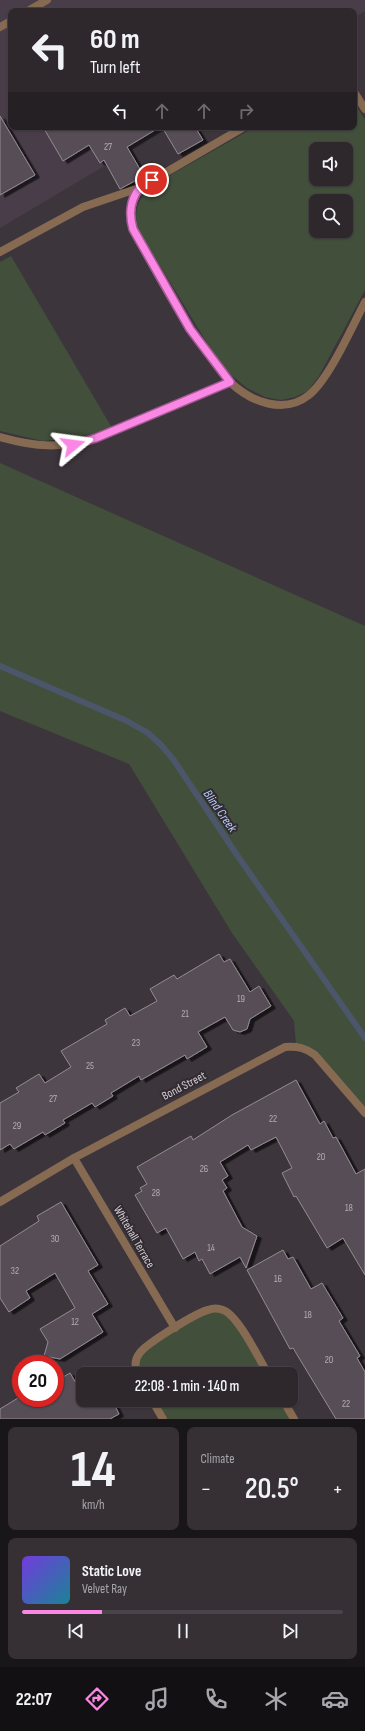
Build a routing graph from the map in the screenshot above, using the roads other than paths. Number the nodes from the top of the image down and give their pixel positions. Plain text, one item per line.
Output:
1 (47, 0) edge
2 (33, 8) edge
3 (357, 97) edge
4 (365, 109) edge
5 (239, 130) edge
6 (139, 188) junction
7 (0, 252) edge
8 (365, 302) edge
9 (230, 382) junction
10 (0, 437) edge
11 (365, 1113) edge
12 (74, 1158) junction
13 (0, 1202) edge
14 (175, 1328) junction
15 (136, 1367) edge
16 (264, 1367) edge
17 (156, 1407) edge
18 (287, 1407) edge
19 (163, 1419) edge
20 (294, 1419) edge

1 - 2 street
3 - 4 street
5 - 6 street
6 - 7 street
6 - 9 street
8 - 9 street
9 - 10 street
11 - 12 street, Bond Street
12 - 13 street, Bond Street
12 - 14 street, Whitehall Terrace
14 - 15 street
14 - 16 street
17 - 19 street
18 - 20 street

